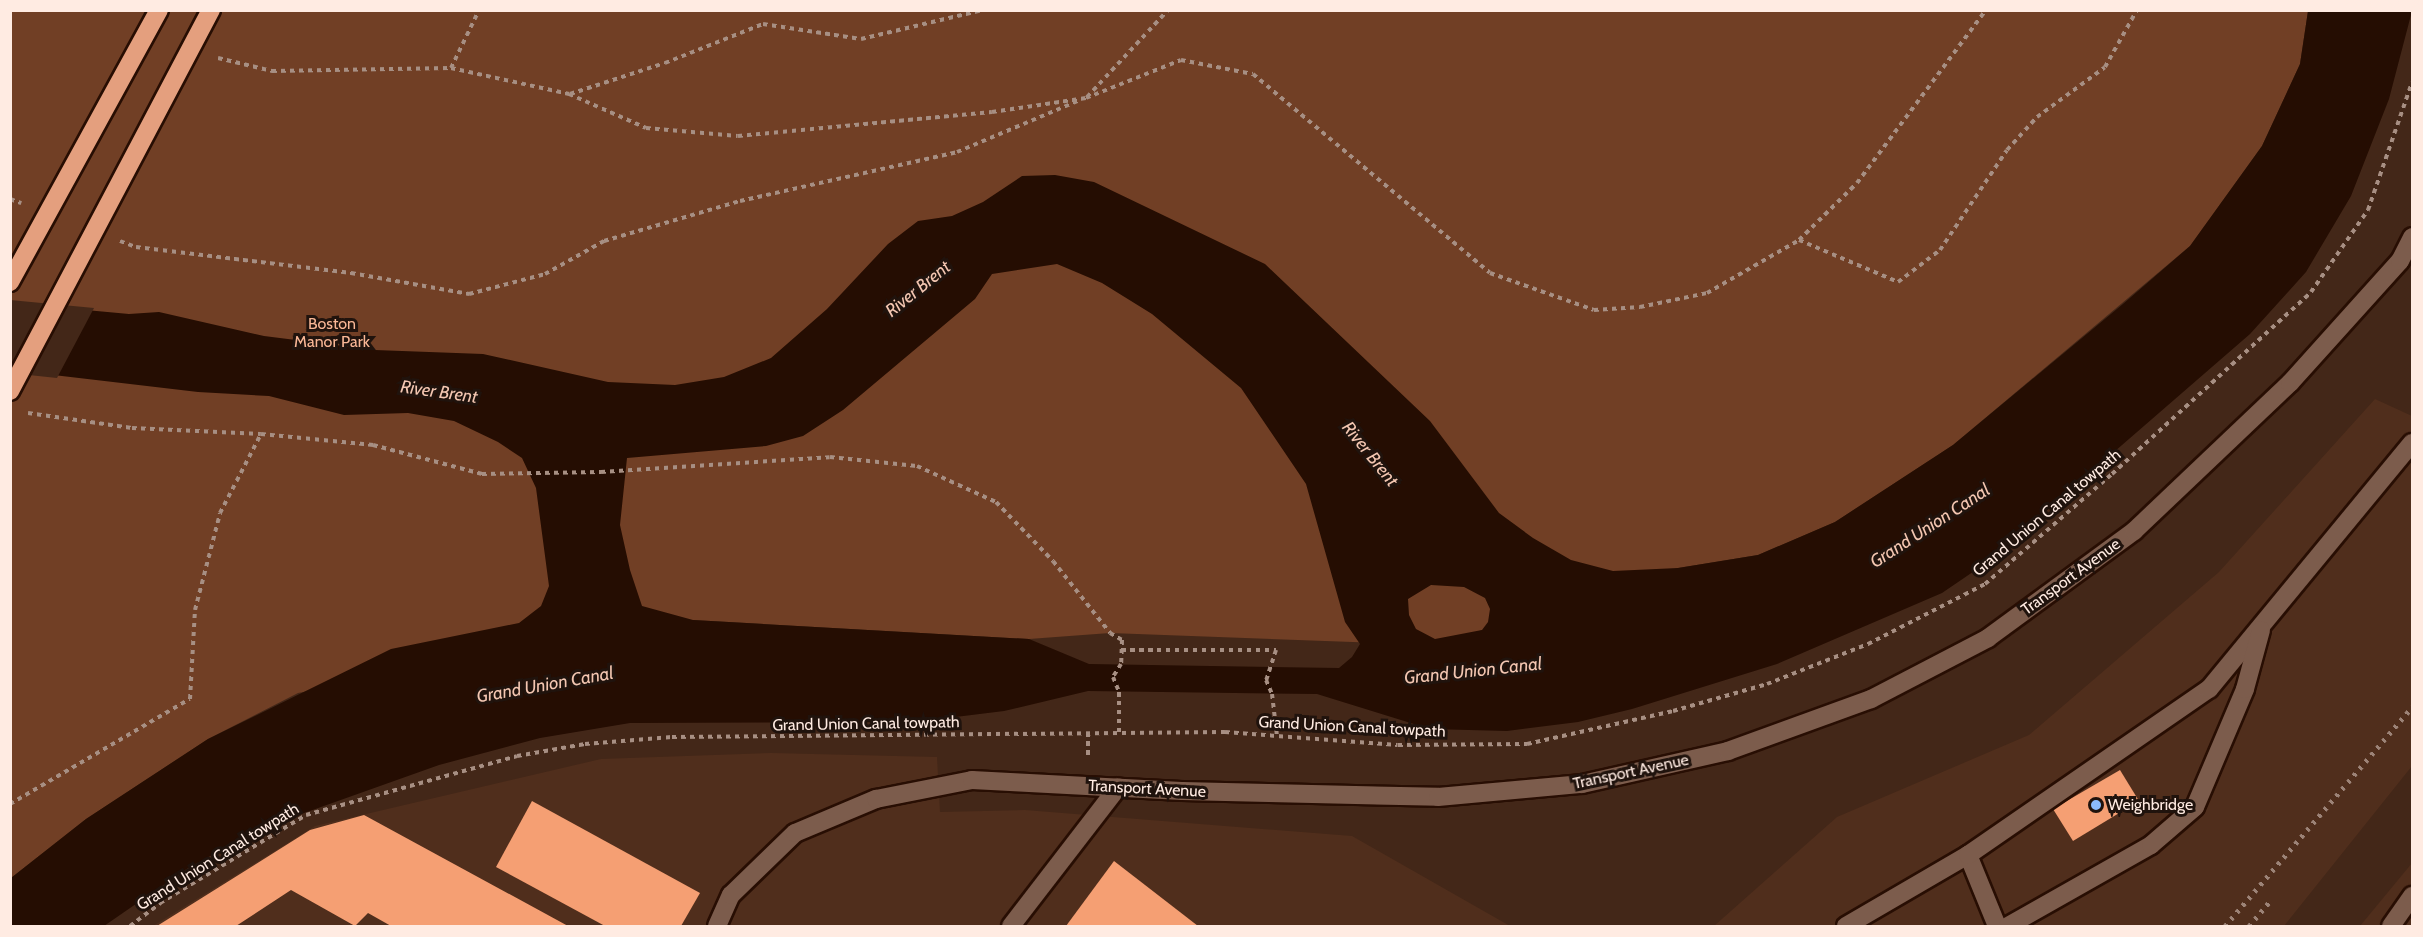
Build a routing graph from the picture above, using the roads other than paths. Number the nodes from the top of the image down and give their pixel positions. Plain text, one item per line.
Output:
1 (159, 10) edge
2 (211, 10) edge
3 (2412, 237) edge
4 (10, 282) edge
5 (10, 390) edge
6 (2412, 443) edge
7 (2262, 624) junction
8 (1118, 787) junction
9 (1968, 855) junction
10 (2412, 896) edge
11 (717, 927) edge
12 (1011, 927) edge
13 (1846, 927) edge
14 (1997, 927) edge
15 (2008, 927) edge
16 (2391, 927) edge

1 - 4 highway, bridge
2 - 5 highway, bridge
3 - 8 lane, Transport Avenue
6 - 7 lane
7 - 9 lane
7 - 15 lane
8 - 11 lane, Transport Avenue
8 - 12 lane
9 - 13 lane
9 - 14 lane
10 - 16 lane

